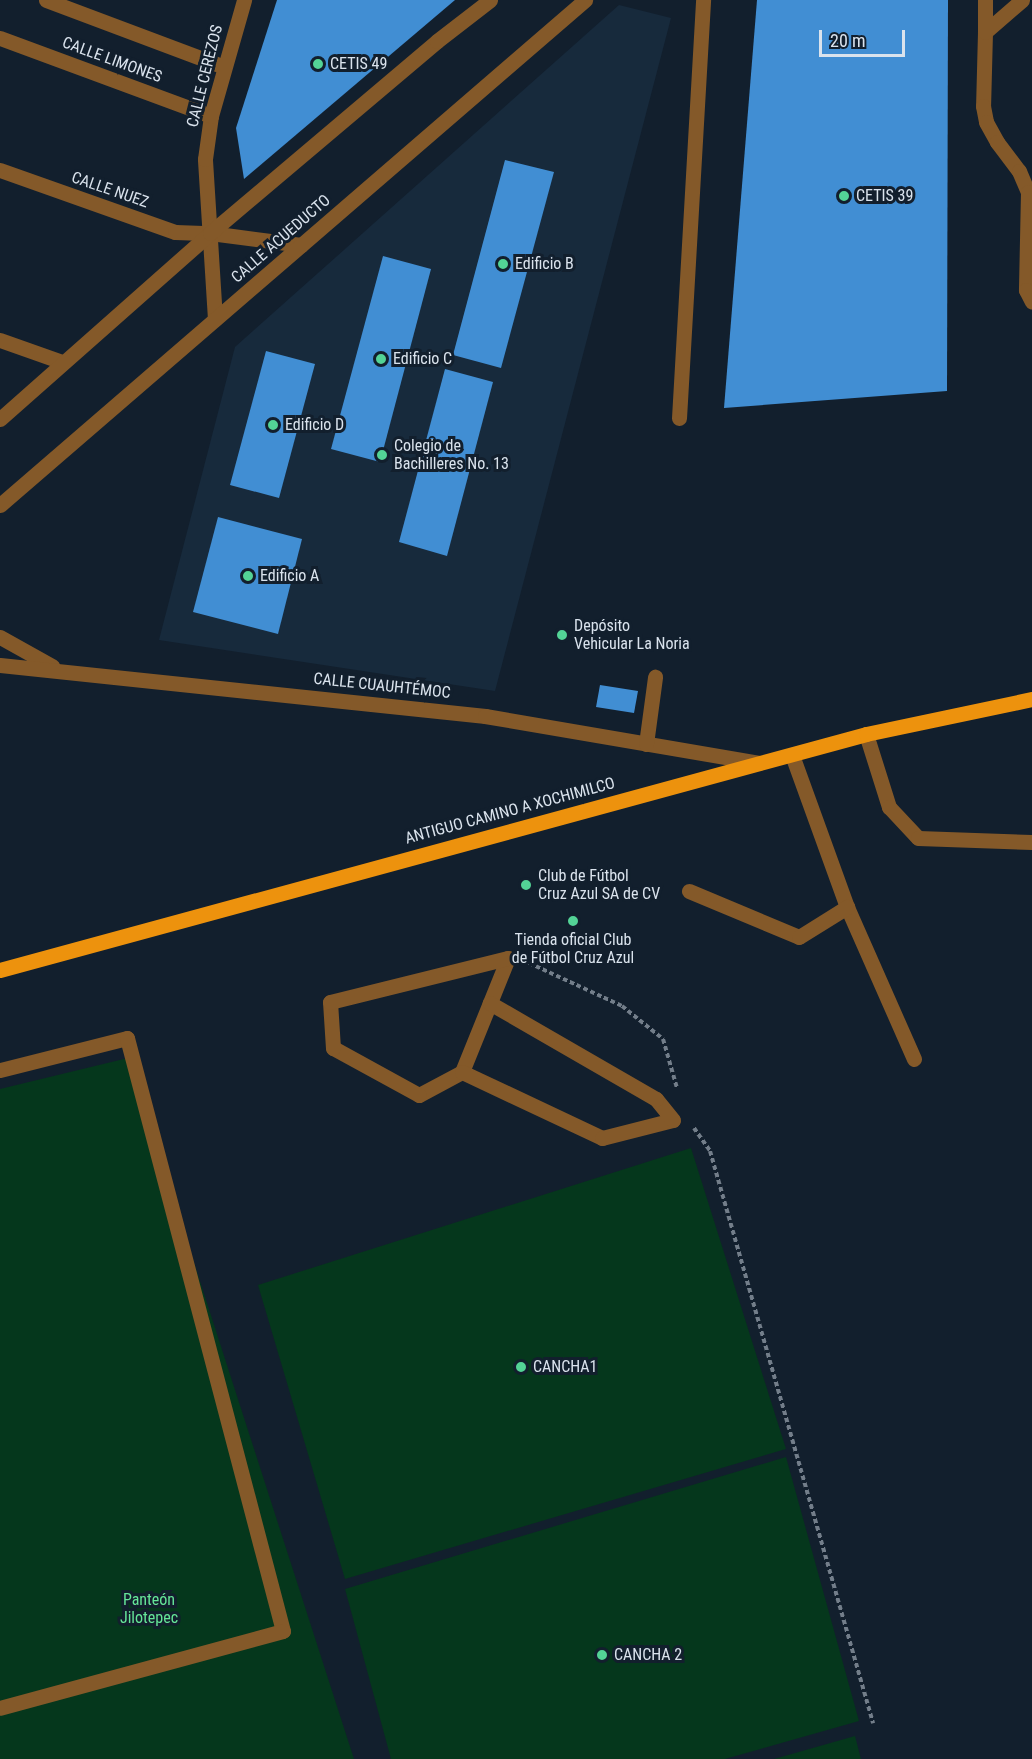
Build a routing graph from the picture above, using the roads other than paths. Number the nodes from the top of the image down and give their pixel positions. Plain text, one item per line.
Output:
1 (46, 0) edge
2 (244, 0) edge
3 (490, 0) edge
4 (585, 0) edge
5 (703, 0) edge
6 (985, 0) edge
7 (1022, 0) edge
8 (985, 33) junction
9 (0, 38) edge
10 (224, 67) junction
11 (211, 116) junction
12 (0, 171) edge
13 (210, 233) junction
14 (302, 245) junction
15 (1032, 302) edge
16 (215, 319) junction
17 (0, 340) edge
18 (62, 362) junction
19 (680, 418) dead end
20 (0, 419) edge
21 (0, 505) edge
22 (0, 637) edge
23 (0, 665) edge
24 (58, 669) junction
25 (655, 677) dead end
26 (1032, 699) edge
27 (866, 734) junction
28 (646, 744) junction
29 (792, 755) junction
30 (759, 763) junction
31 (1032, 842) edge
32 (689, 891) dead end
33 (848, 907) junction
34 (0, 970) edge
35 (490, 1003) junction
36 (914, 1059) dead end
37 (0, 1070) edge
38 (462, 1072) junction
39 (0, 1708) edge

1 - 10 street
2 - 10 street, CALLE CEREZOS
3 - 13 street
4 - 14 street, CALLE ACUEDUCTO
5 - 19 street
6 - 8 street
7 - 8 street
8 - 15 street
9 - 11 street, CALLE LIMONES
10 - 11 street, CALLE CEREZOS
11 - 13 street, CALLE CEREZOS
12 - 13 street, CALLE NUEZ
13 - 14 street, CALLE NUEZ
13 - 16 street, CALLE CEREZOS
13 - 18 street
14 - 16 street, CALLE ACUEDUCTO
16 - 21 street, CALLE ACUEDUCTO
17 - 18 street
18 - 20 street
22 - 24 street
23 - 24 street, CALLE CUAUHTÉMOC
24 - 28 street, CALLE CUAUHTÉMOC
25 - 28 street
26 - 27 main road, ANTIGUO CAMINO A XOCHIMILCO
27 - 29 main road, ANTIGUO CAMINO A XOCHIMILCO
27 - 31 street
28 - 30 street, CALLE CUAUHTÉMOC
29 - 30 main road, ANTIGUO CAMINO A XOCHIMILCO
29 - 33 street
30 - 34 main road, ANTIGUO CAMINO A XOCHIMILCO
32 - 33 street
33 - 36 street
35 - 38 street
35 - 38 street
35 - 38 street
37 - 39 street

